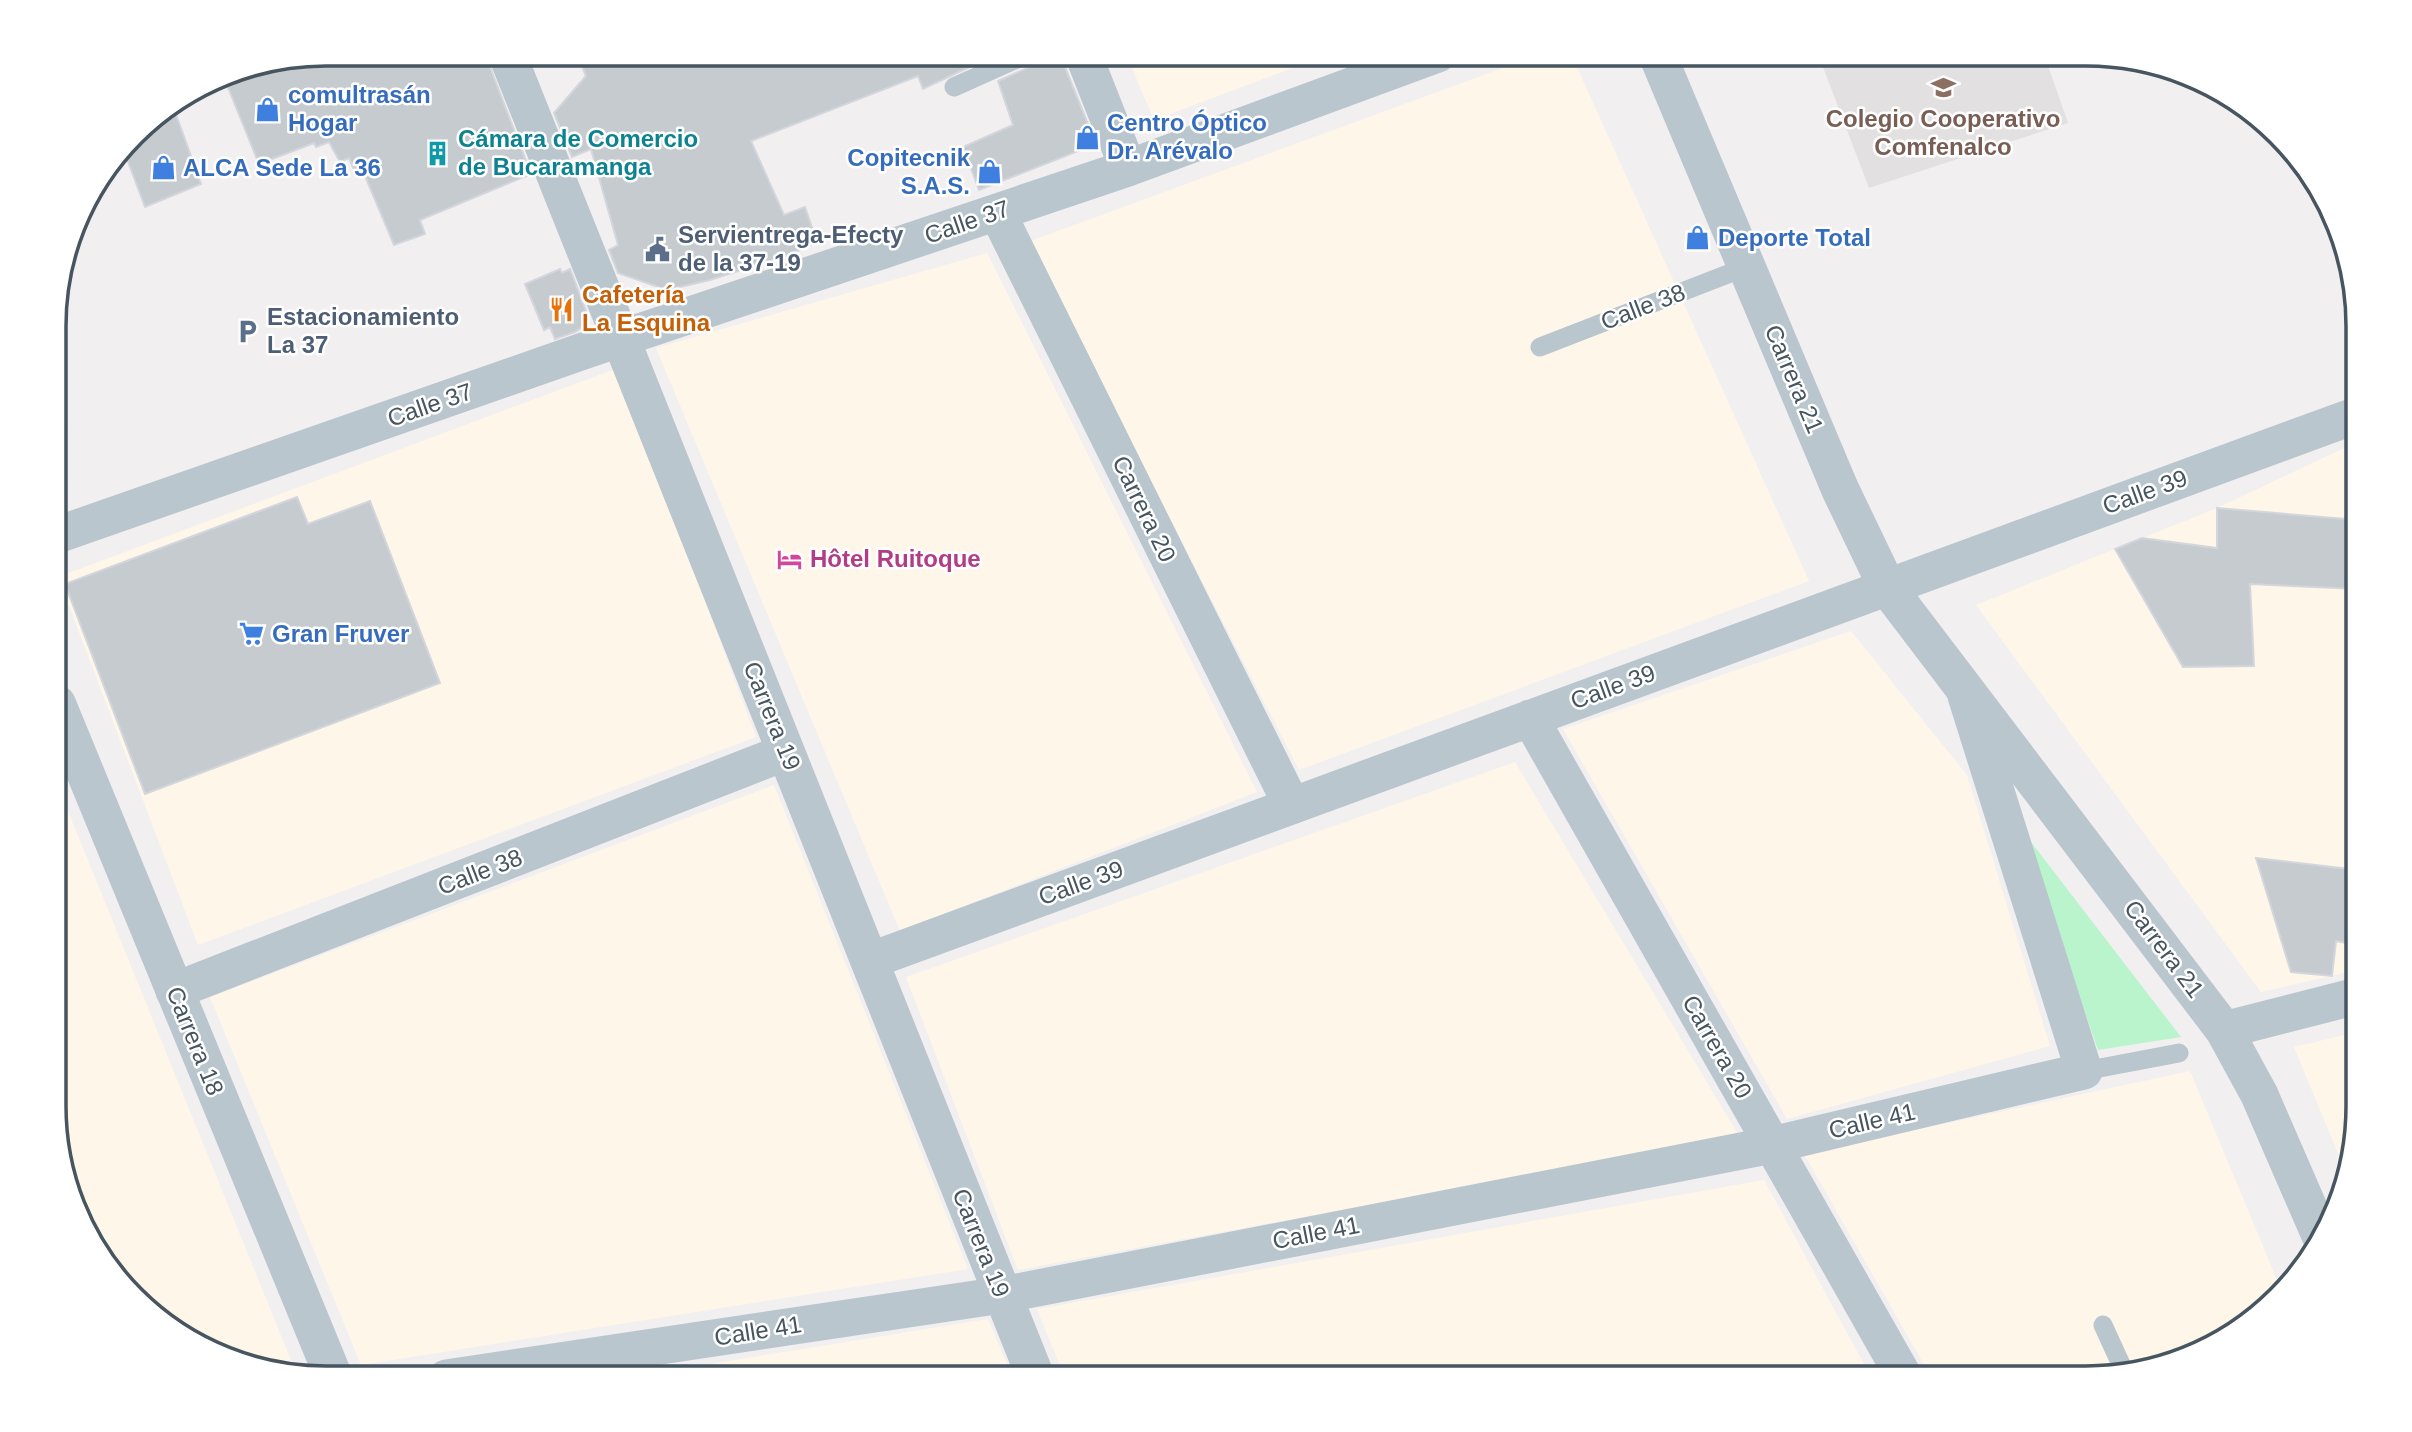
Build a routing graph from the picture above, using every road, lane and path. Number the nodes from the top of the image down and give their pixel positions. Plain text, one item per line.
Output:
1 (512, 66) edge
2 (1001, 66) edge
3 (1088, 66) edge
4 (1405, 66) edge
5 (1662, 66) edge
6 (954, 87) dead end
7 (1128, 168) junction
8 (997, 212) junction
9 (1746, 267) junction
10 (622, 338) junction
11 (1540, 346) dead end
12 (2346, 419) edge
13 (66, 532) edge
14 (1887, 587) junction
15 (1962, 685) junction
16 (1530, 718) junction
17 (66, 726) edge
18 (786, 752) junction
19 (1292, 806) junction
20 (869, 961) junction
21 (174, 991) junction
22 (2346, 999) edge
23 (2224, 1030) junction
24 (2179, 1053) dead end
25 (2084, 1071) junction
26 (1772, 1145) junction
27 (2316, 1226) edge
28 (1002, 1294) junction
29 (2103, 1325) dead end
30 (2120, 1363) edge
31 (329, 1366) edge
32 (525, 1366) edge
33 (1031, 1366) edge
34 (1898, 1366) edge

1 - 10 street, Carrera 19
2 - 6 lane
3 - 7 street
4 - 7 street, Calle 37
5 - 9 street, Carrera 21
7 - 8 street, Calle 37
8 - 10 street, Calle 37
8 - 19 street, Carrera 20
9 - 11 lane, Calle 38
9 - 14 street, Carrera 21
10 - 13 street, Calle 37
10 - 18 street, Carrera 19
12 - 14 street, Calle 39
14 - 15 street, Carrera 21
14 - 16 street, Calle 39
15 - 23 street, Carrera 21
15 - 25 street, Carrera 21
16 - 19 street, Calle 39
16 - 26 street, Carrera 20
17 - 21 street, Carrera 18
18 - 20 street, Carrera 19
18 - 21 street, Calle 38
19 - 20 street, Calle 39
20 - 28 street, Carrera 19
21 - 31 street, Carrera 18
22 - 23 street
23 - 27 street, Carrera 21
24 - 25 lane, Calle 41
25 - 26 street, Calle 41
26 - 28 street, Calle 41
26 - 34 street, Carrera 20
28 - 32 street, Calle 41
28 - 33 street, Carrera 19
29 - 30 lane

